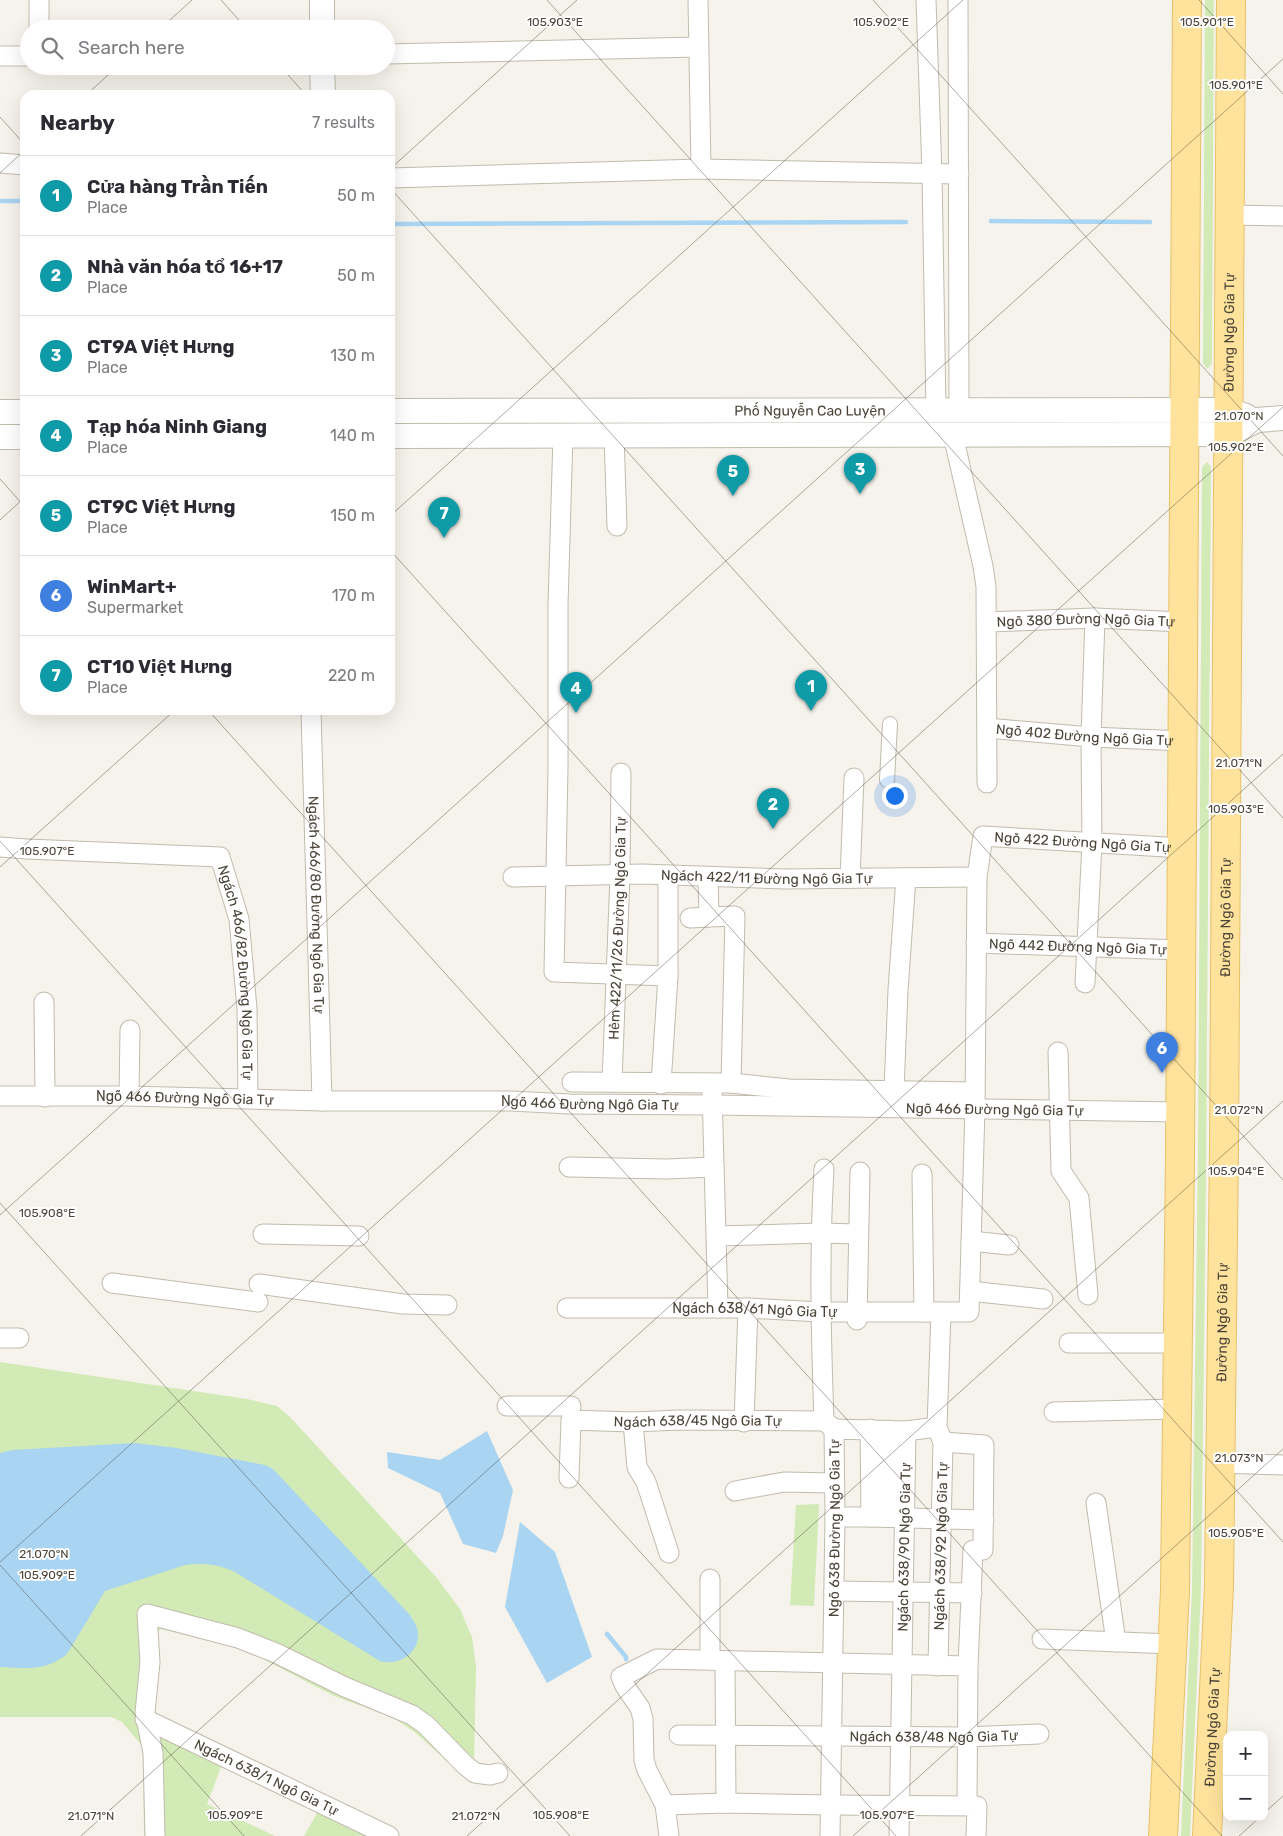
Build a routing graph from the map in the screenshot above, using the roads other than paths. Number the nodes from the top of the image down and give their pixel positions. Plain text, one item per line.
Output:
1 (39, 0) edge
2 (322, 0) edge
3 (698, 0) edge
4 (926, 0) edge
5 (958, 0) edge
6 (1187, 0) edge
7 (1231, 0) edge
8 (39, 20) edge
9 (322, 20) edge
10 (698, 48) junction
11 (395, 54) edge
12 (0, 56) edge
13 (20, 56) edge
14 (322, 75) edge
15 (323, 90) edge
16 (0, 163) edge
17 (20, 165) edge
18 (701, 170) junction
19 (932, 173) junction
20 (959, 174) junction
21 (395, 178) edge
22 (1230, 215) junction
23 (1283, 216) edge
24 (948, 410) junction
25 (395, 411) edge
26 (0, 412) edge
27 (20, 412) edge
28 (1283, 418) edge
29 (1185, 422) junction
30 (1229, 422) junction
31 (614, 435) junction
32 (952, 435) junction
33 (395, 436) edge
34 (563, 436) junction
35 (0, 437) edge
36 (20, 437) edge
37 (617, 526) dead end
38 (1095, 618) junction
39 (988, 622) junction
40 (1184, 622) junction
41 (311, 715) edge
42 (890, 724) dead end
43 (987, 728) junction
44 (1091, 737) junction
45 (1183, 741) junction
46 (622, 773) dead end
47 (854, 778) dead end
48 (887, 780) dead end
49 (987, 783) dead end
50 (983, 836) joint
51 (1092, 843) junction
52 (0, 847) edge
53 (1182, 848) junction
54 (620, 875) junction
55 (556, 876) junction
56 (668, 876) junction
57 (513, 877) dead end
58 (708, 877) junction
59 (977, 877) junction
60 (850, 878) junction
61 (906, 878) junction
62 (709, 917) junction
63 (690, 918) dead end
64 (976, 943) junction
65 (1086, 946) junction
66 (1181, 950) junction
67 (615, 975) junction
68 (668, 976) junction
69 (1085, 983) dead end
70 (44, 1002) dead end
71 (130, 1030) dead end
72 (1058, 1052) dead end
73 (572, 1082) dead end
74 (612, 1082) junction
75 (721, 1083) junction
76 (661, 1084) junction
77 (894, 1091) junction
78 (0, 1096) edge
79 (129, 1096) junction
80 (45, 1097) junction
81 (248, 1098) junction
82 (322, 1101) junction
83 (975, 1101) junction
84 (712, 1104) junction
85 (1059, 1110) junction
86 (1180, 1112) junction
87 (569, 1167) dead end
88 (714, 1168) junction
89 (824, 1169) dead end
90 (860, 1172) dead end
91 (922, 1174) dead end
92 (820, 1233) junction
93 (263, 1234) dead end
94 (858, 1234) junction
95 (359, 1236) dead end
96 (717, 1236) junction
97 (971, 1241) junction
98 (1009, 1245) dead end
99 (112, 1282) dead end
100 (970, 1292) junction
101 (1088, 1295) dead end
102 (1043, 1299) dead end
103 (447, 1305) dead end
104 (567, 1308) dead end
105 (718, 1308) junction
106 (748, 1308) junction
107 (820, 1312) junction
108 (932, 1312) junction
109 (857, 1316) junction
110 (0, 1338) edge
111 (19, 1338) dead end
112 (1069, 1343) dead end
113 (1178, 1343) junction
114 (507, 1406) dead end
115 (1177, 1409) junction
116 (1054, 1412) dead end
117 (571, 1413) junction
118 (634, 1422) junction
119 (744, 1422) junction
120 (829, 1425) junction
121 (888, 1430) junction
122 (940, 1435) junction
123 (1220, 1463) junction
124 (1283, 1465) edge
125 (569, 1478) dead end
126 (834, 1483) junction
127 (735, 1491) dead end
128 (1096, 1503) dead end
129 (835, 1517) junction
130 (888, 1518) junction
131 (942, 1520) junction
132 (984, 1520) junction
133 (669, 1553) dead end
134 (710, 1579) dead end
135 (834, 1591) junction
136 (904, 1591) junction
137 (939, 1592) junction
138 (972, 1593) junction
139 (1042, 1639) dead end
140 (1116, 1642) junction
141 (1173, 1644) junction
142 (718, 1660) junction
143 (832, 1662) junction
144 (902, 1665) junction
145 (938, 1666) junction
146 (968, 1666) junction
147 (145, 1719) junction
148 (1038, 1734) dead end
149 (679, 1735) dead end
150 (726, 1736) junction
151 (830, 1736) junction
152 (902, 1736) junction
153 (967, 1737) junction
154 (498, 1773) dead end
155 (726, 1803) junction
156 (665, 1805) junction
157 (830, 1805) junction
158 (899, 1805) junction
159 (967, 1806) junction
160 (155, 1836) edge
161 (389, 1836) edge
162 (669, 1836) edge
163 (830, 1836) edge
164 (899, 1836) edge
165 (976, 1836) edge
166 (1163, 1836) edge
167 (1207, 1836) edge

1 - 8 street
2 - 9 street
3 - 10 street
4 - 19 street
5 - 20 street
6 - 29 main road
7 - 22 main road, Đường Ngô Gia Tự
10 - 11 street
10 - 18 street
12 - 13 street
14 - 15 street
16 - 17 street
18 - 19 street
18 - 21 street
19 - 20 street
19 - 24 street
20 - 24 street
22 - 23 street
22 - 30 main road, Đường Ngô Gia Tự
24 - 25 street, Phố Nguyễn Cao Luyện
24 - 29 street, Phố Nguyễn Cao Luyện
26 - 27 street
28 - 30 street, Phố Nguyễn Cao Luyện
29 - 30 street, Phố Nguyễn Cao Luyện
29 - 32 street, Phố Nguyễn Cao Luyện
29 - 40 main road
30 - 123 main road, Đường Ngô Gia Tự
31 - 32 street, Phố Nguyễn Cao Luyện
31 - 34 street, Phố Nguyễn Cao Luyện
31 - 37 street
32 - 39 street
33 - 34 street, Phố Nguyễn Cao Luyện
34 - 55 street
35 - 36 street
38 - 39 street, Ngõ 380 Đường Ngô Gia Tự
38 - 40 street, Ngõ 380 Đường Ngô Gia Tự
38 - 44 street
39 - 43 street
40 - 45 main road
41 - 82 street, Ngách 466/80 Đường Ngô Gia Tự
42 - 48 street
43 - 44 street, Ngõ 402 Đường Ngô Gia Tự
43 - 49 street
44 - 45 street, Ngõ 402 Đường Ngô Gia Tự
44 - 51 street
45 - 53 main road
46 - 54 street, Hẻm 422/11/26 Đường Ngô Gia Tự
47 - 60 street
50 - 51 street, Ngõ 422 Đường Ngô Gia Tự
50 - 59 street, Ngõ 442 Đường Ngô Gia Tự
51 - 53 street, Ngõ 422 Đường Ngô Gia Tự
51 - 65 street
52 - 81 street, Ngách 466/82 Đường Ngô Gia Tự
53 - 66 main road
54 - 55 street, Ngách 422/11 Đường Ngô Gia Tự
54 - 56 street, Ngách 422/11 Đường Ngô Gia Tự
54 - 67 street, Hẻm 422/11/26 Đường Ngô Gia Tự
55 - 57 street, Ngách 422/11 Đường Ngô Gia Tự
55 - 67 street
56 - 58 street, Ngách 422/11 Đường Ngô Gia Tự
56 - 68 street
58 - 60 street, Ngách 422/11 Đường Ngô Gia Tự
58 - 62 street
59 - 61 street, Ngách 422/11 Đường Ngô Gia Tự
59 - 64 street, Ngõ 442 Đường Ngô Gia Tự
60 - 61 street, Ngách 422/11 Đường Ngô Gia Tự
61 - 77 street
62 - 63 street
62 - 75 street
64 - 65 street, Ngõ 442 Đường Ngô Gia Tự
64 - 83 street, Ngõ 442 Đường Ngô Gia Tự
65 - 66 street, Ngõ 442 Đường Ngô Gia Tự
65 - 69 street
66 - 86 main road
67 - 68 street
67 - 74 street, Hẻm 422/11/26 Đường Ngô Gia Tự
68 - 76 street
70 - 80 street
71 - 79 street
72 - 85 street
73 - 74 street
74 - 76 street
75 - 76 street
75 - 77 street
75 - 84 street
77 - 83 street
78 - 80 street, Ngõ 466 Đường Ngô Gia Tự
79 - 80 street, Ngõ 466 Đường Ngô Gia Tự
79 - 81 street, Ngõ 466 Đường Ngô Gia Tự
81 - 82 street, Ngõ 466 Đường Ngô Gia Tự
82 - 84 street, Ngõ 466 Đường Ngô Gia Tự
83 - 84 street, Ngõ 466 Đường Ngô Gia Tự
83 - 85 street, Ngõ 466 Đường Ngô Gia Tự
83 - 97 street
84 - 88 street
85 - 86 street, Ngõ 466 Đường Ngô Gia Tự
85 - 101 street
86 - 113 main road
87 - 88 street
88 - 96 street
89 - 92 street
90 - 94 street
91 - 108 street
92 - 94 street
92 - 96 street
92 - 107 street
93 - 95 street
94 - 109 street
96 - 105 street
97 - 98 street
97 - 100 street
99 - 103 street
100 - 102 street
100 - 108 street
104 - 105 street, Ngách 638/61 Ngô Gia Tự
105 - 106 street, Ngách 638/61 Ngô Gia Tự
106 - 107 street, Ngách 638/61 Ngô Gia Tự
106 - 119 street
107 - 109 street, Ngách 638/61 Ngô Gia Tự
107 - 120 street
108 - 109 street, Ngách 638/61 Ngô Gia Tự
108 - 122 street
110 - 111 street
112 - 113 street
113 - 115 main road
114 - 117 street, Ngách 638/45 Ngô Gia Tự
115 - 116 street
115 - 141 main road
117 - 118 street, Ngách 638/45 Ngô Gia Tự
117 - 125 street
118 - 119 street, Ngách 638/45 Ngô Gia Tự
118 - 133 street
119 - 120 street, Ngách 638/45 Ngô Gia Tự
120 - 121 street, Ngõ 638 Đường Ngô Gia Tự
120 - 126 street, Ngõ 638 Đường Ngô Gia Tự
121 - 122 street, Ngõ 638 Đường Ngô Gia Tự
121 - 130 street
121 - 130 street, Ngách 638/90 Ngô Gia Tự
122 - 131 street, Ngách 638/92 Ngô Gia Tự
122 - 132 street, Ngõ 638 Đường Ngô Gia Tự
123 - 124 street
123 - 167 main road, Đường Ngô Gia Tự
126 - 127 street
126 - 129 street, Ngõ 638 Đường Ngô Gia Tự
128 - 140 street
129 - 130 street
129 - 135 street, Ngõ 638 Đường Ngô Gia Tự
130 - 131 street
130 - 136 street, Ngách 638/90 Ngô Gia Tự
131 - 132 street
131 - 137 street, Ngách 638/92 Ngô Gia Tự
132 - 138 street
134 - 142 street
135 - 136 street
135 - 143 street, Ngõ 638 Đường Ngô Gia Tự
136 - 137 street
136 - 144 street, Ngách 638/90 Ngô Gia Tự
137 - 138 street
137 - 145 street, Ngách 638/92 Ngô Gia Tự
138 - 146 street
139 - 140 street
140 - 141 street
141 - 166 main road
142 - 143 street
142 - 150 street
142 - 156 street
143 - 144 street
143 - 151 street, Ngõ 638 Đường Ngô Gia Tự
144 - 145 street
144 - 152 street, Ngách 638/90 Ngô Gia Tự
145 - 146 street
146 - 153 street
147 - 154 street
147 - 160 street
147 - 161 street, Ngách 638/1 Ngô Gia Tự
148 - 153 street, Ngách 638/48 Ngô Gia Tự
149 - 150 street, Ngách 638/48 Ngô Gia Tự
150 - 151 street, Ngách 638/48 Ngô Gia Tự
150 - 155 street
151 - 152 street, Ngách 638/48 Ngô Gia Tự
151 - 157 street, Ngõ 638 Đường Ngô Gia Tự
152 - 153 street, Ngách 638/48 Ngô Gia Tự
152 - 158 street, Ngách 638/90 Ngô Gia Tự
153 - 159 street
155 - 156 street
155 - 157 street
156 - 162 street
157 - 158 street
157 - 163 street, Ngõ 638 Đường Ngô Gia Tự
158 - 159 street
158 - 164 street, Ngách 638/90 Ngô Gia Tự
159 - 165 street

